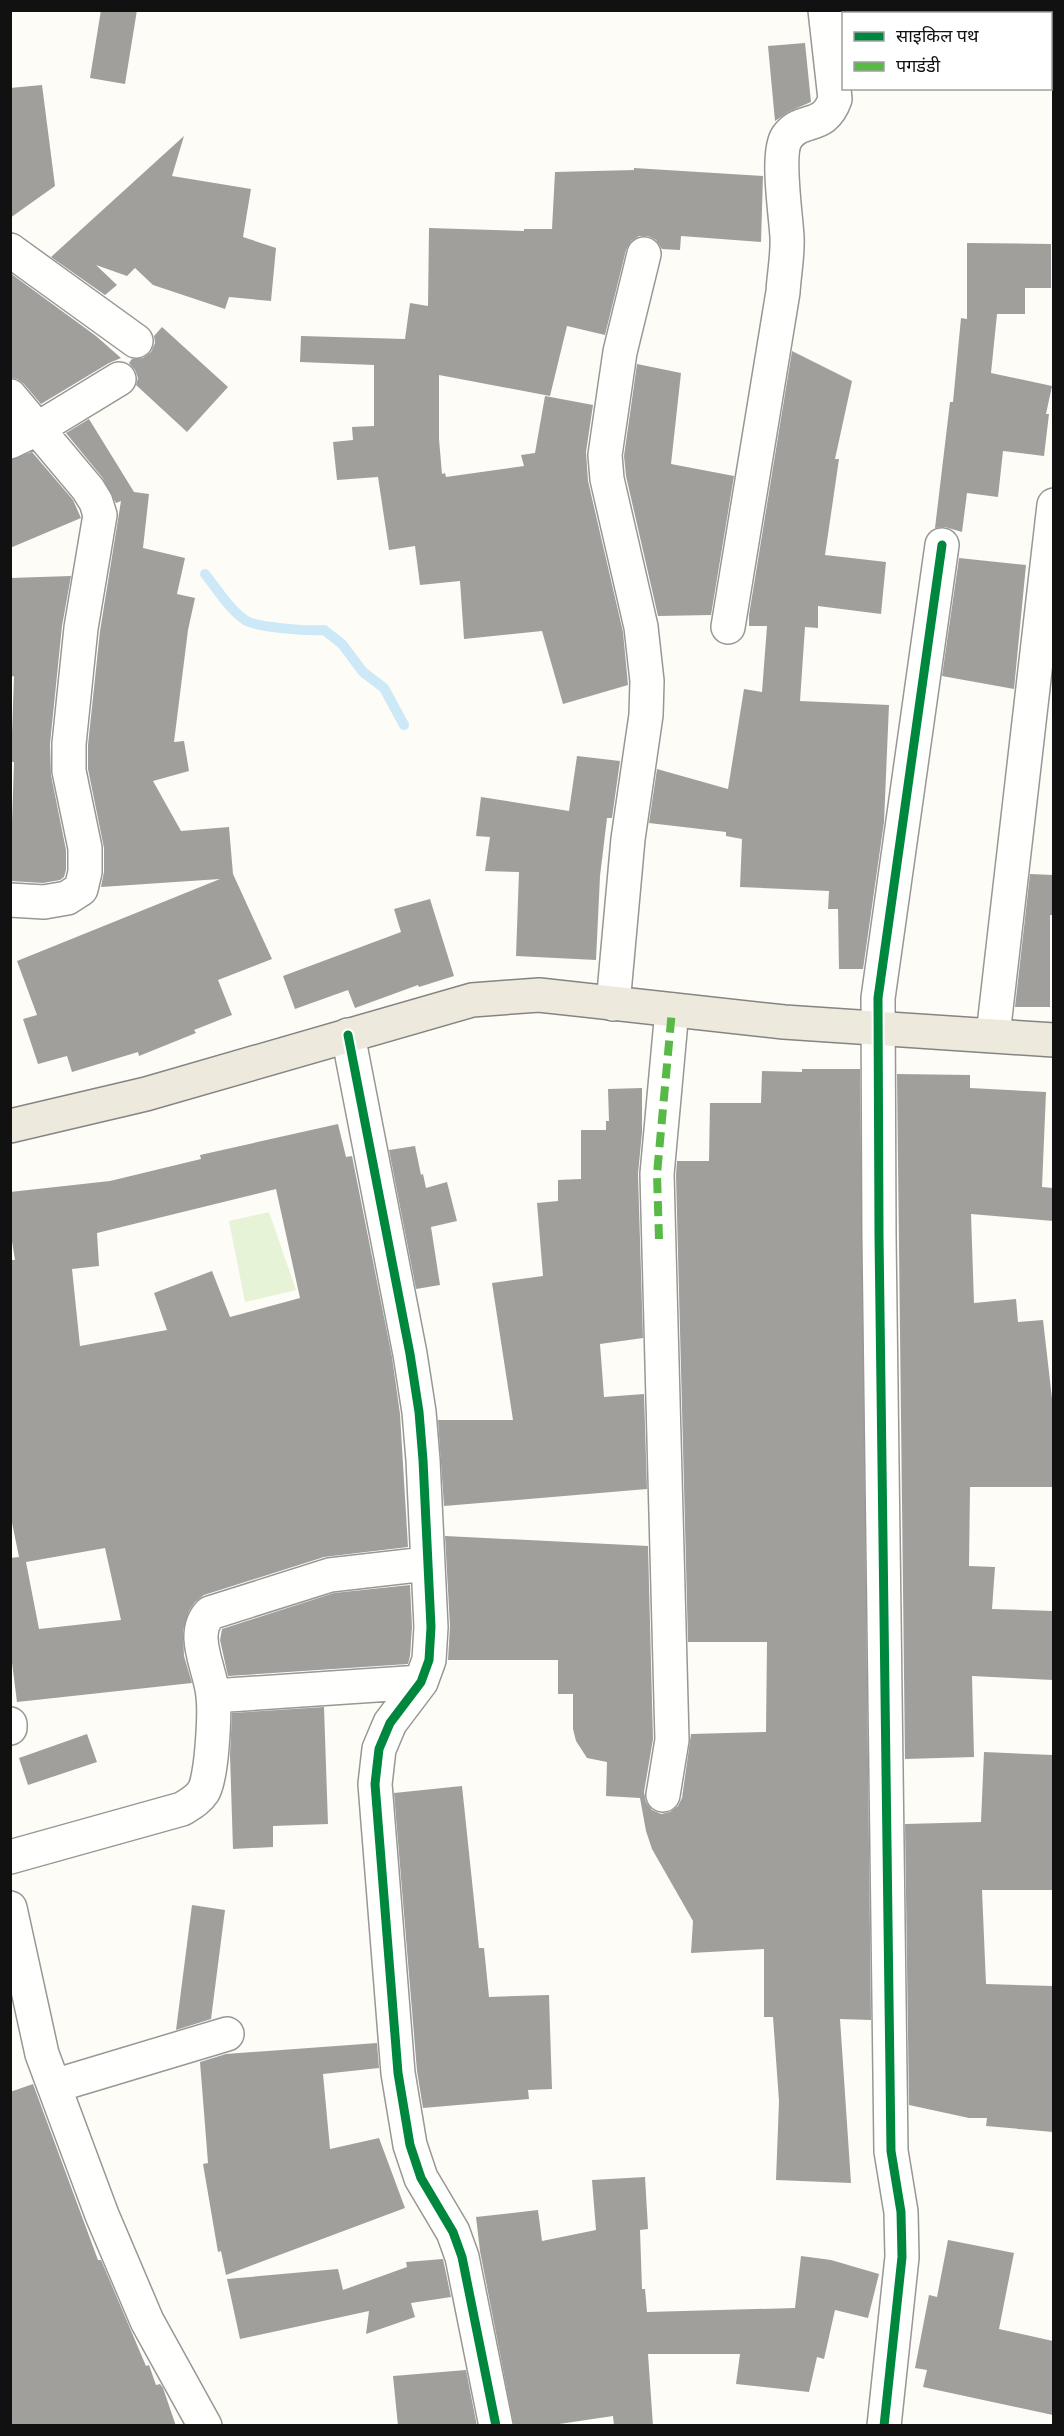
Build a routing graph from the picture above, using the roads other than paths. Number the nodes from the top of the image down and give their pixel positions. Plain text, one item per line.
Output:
1 (825, 10) edge
2 (10, 250) edge
3 (644, 254) dead end
4 (136, 341) dead end
5 (119, 379) dead end
6 (10, 396) edge
7 (24, 435) edge
8 (1053, 505) edge
9 (942, 545) dead end
10 (728, 627) dead end
11 (10, 900) edge
12 (613, 1004) junction
13 (672, 1010) junction
14 (878, 1027) junction
15 (348, 1035) junction
16 (993, 1035) junction
17 (1053, 1040) edge
18 (10, 1126) edge
19 (426, 1564) junction
20 (421, 1682) junction
21 (213, 1696) junction
22 (663, 1795) dead end
23 (10, 1857) edge
24 (10, 1908) edge
25 (227, 2034) dead end
26 (54, 2086) junction
27 (205, 2426) edge
28 (496, 2426) edge
29 (884, 2426) edge

1 - 10 street
2 - 4 street
3 - 12 street
5 - 7 street
6 - 7 street
7 - 11 street
8 - 16 street
9 - 14 street
12 - 13 main road
12 - 15 main road
13 - 14 main road
13 - 22 street
14 - 16 main road
14 - 29 street
15 - 18 main road
15 - 19 street
16 - 17 main road
19 - 20 street
19 - 21 street
20 - 21 street
20 - 28 street
21 - 23 street
24 - 26 street
25 - 26 street
26 - 27 street

